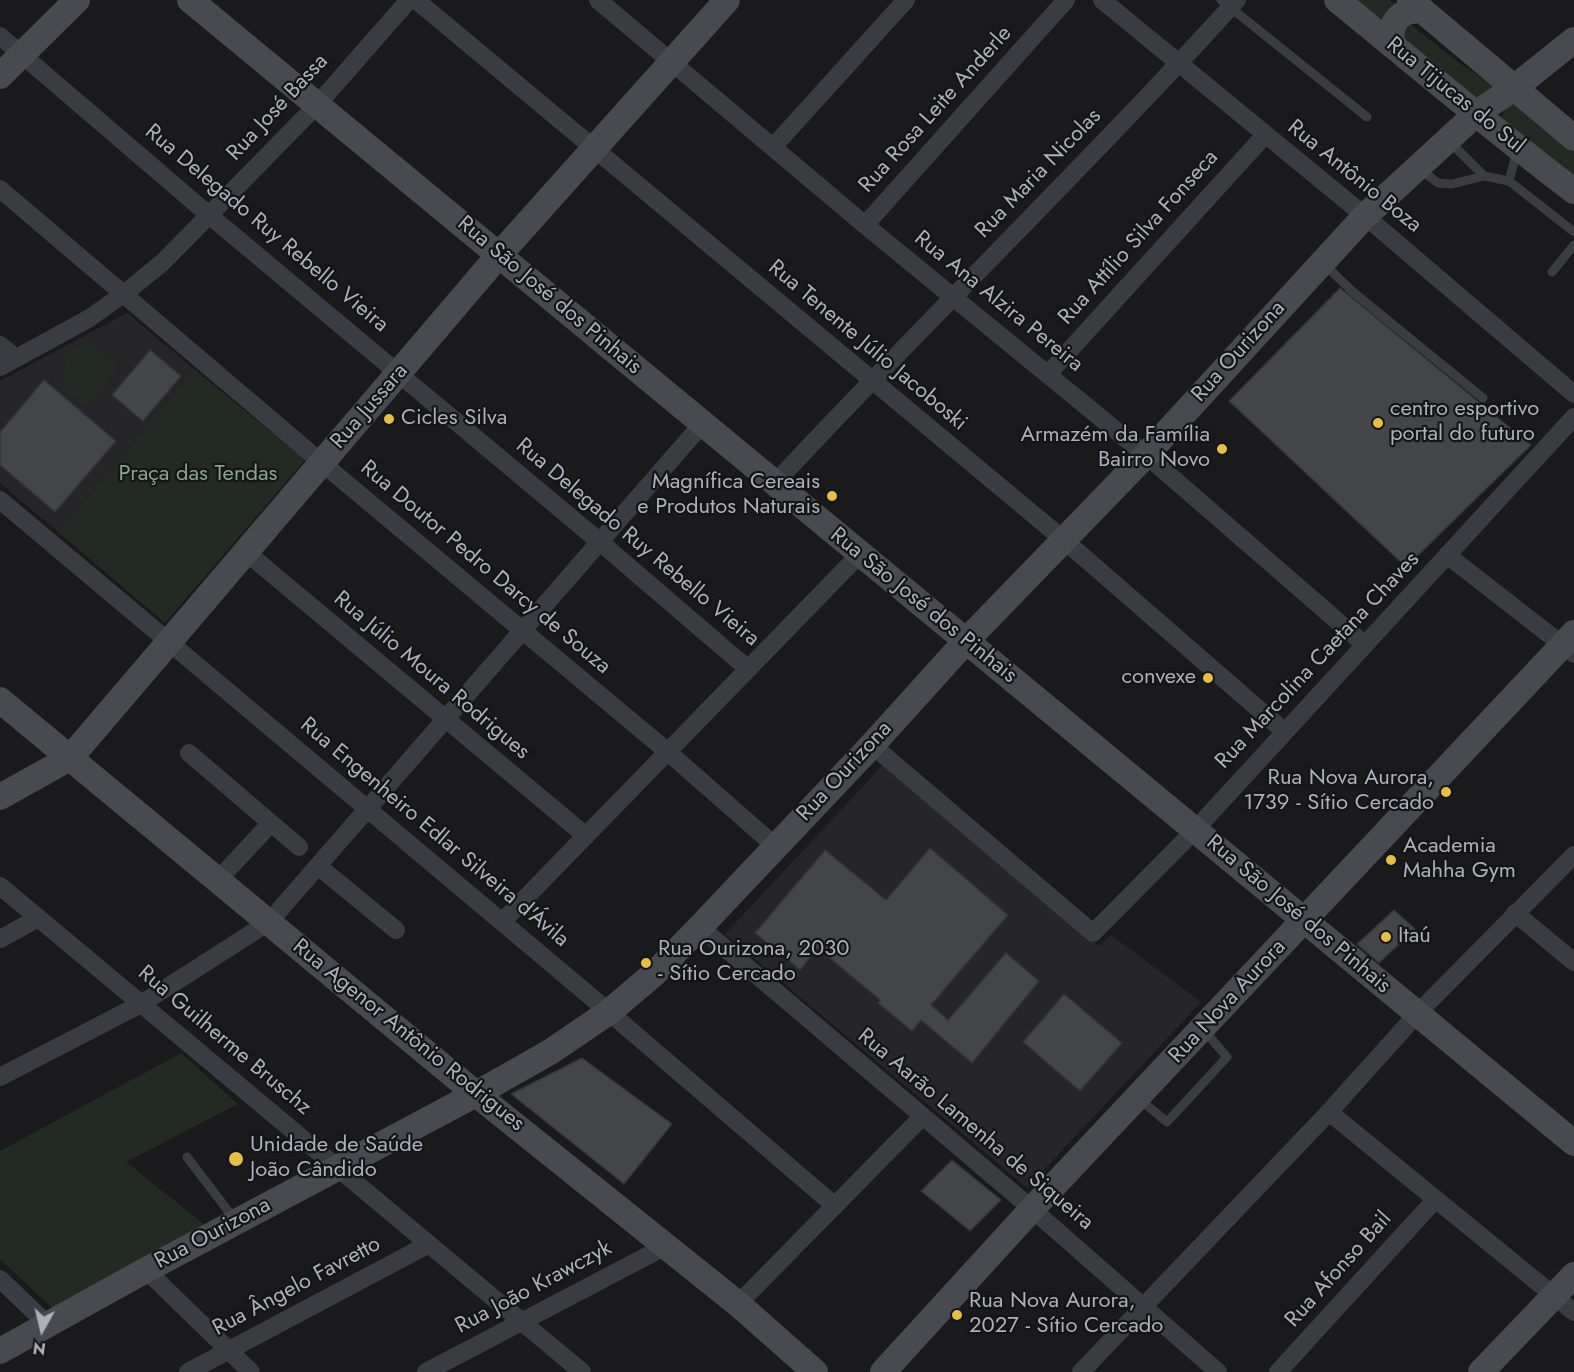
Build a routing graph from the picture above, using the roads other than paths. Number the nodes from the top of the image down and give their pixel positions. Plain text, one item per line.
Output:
1 (77, 0) edge
2 (190, 0) edge
3 (409, 0) edge
4 (416, 0) edge
5 (598, 0) edge
6 (727, 0) edge
7 (906, 0) edge
8 (1066, 0) edge
9 (1102, 0) edge
10 (1337, 0) edge
11 (1229, 2) edge
12 (1416, 5) edge
13 (0, 36) edge
14 (1574, 40) edge
15 (1393, 46) junction
16 (23, 55) junction
17 (672, 62) junction
18 (1179, 64) junction
19 (0, 76) edge
20 (1514, 88) junction
21 (317, 105) junction
22 (1477, 113) junction
23 (1367, 117) dead end
24 (1265, 135) junction
25 (1574, 138) edge
26 (1448, 140) junction
27 (774, 146) junction
28 (594, 149) junction
29 (1517, 149) junction
30 (1419, 167) junction
31 (1485, 176) junction
32 (1509, 181) junction
33 (0, 189) edge
34 (1574, 191) edge
35 (209, 215) junction
36 (1365, 216) junction
37 (865, 225) junction
38 (1574, 232) edge
39 (1574, 245) edge
40 (499, 255) junction
41 (1321, 262) junction
42 (1552, 272) dead end
43 (125, 294) junction
44 (953, 297) junction
45 (0, 345) edge
46 (8, 362) edge
47 (399, 373) junction
48 (1048, 374) junction
49 (870, 380) junction
50 (1574, 394) edge
51 (1483, 398) dead end
52 (1574, 417) edge
53 (703, 423) junction
54 (1146, 455) junction
55 (322, 463) junction
56 (775, 483) junction
57 (0, 500) edge
58 (1064, 540) junction
59 (600, 542) junction
60 (246, 552) junction
61 (860, 554) junction
62 (1447, 555) junction
63 (522, 631) junction
64 (966, 640) junction
65 (169, 642) junction
66 (1570, 644) edge
67 (1365, 645) junction
68 (748, 669) junction
69 (0, 700) edge
70 (446, 719) junction
71 (1285, 732) junction
72 (872, 745) junction
73 (668, 752) junction
74 (189, 753) dead end
75 (69, 758) junction
76 (0, 797) edge
77 (367, 809) junction
78 (271, 823) junction
79 (1195, 830) junction
80 (586, 836) junction
81 (775, 846) junction
82 (299, 848) dead end
83 (1574, 855) edge
84 (318, 866) junction
85 (218, 880) junction
86 (0, 886) edge
87 (1515, 913) junction
88 (38, 918) junction
89 (1305, 921) junction
90 (269, 922) junction
91 (502, 922) junction
92 (700, 927) junction
93 (396, 930) dead end
94 (0, 939) edge
95 (1574, 962) edge
96 (141, 1004) junction
97 (609, 1012) junction
98 (1418, 1014) junction
99 (1203, 1029) junction
100 (0, 1077) edge
101 (476, 1094) junction
102 (1138, 1098) junction
103 (1329, 1112) junction
104 (922, 1117) junction
105 (1574, 1143) edge
106 (187, 1157) dead end
107 (338, 1168) junction
108 (1435, 1200) junction
109 (835, 1206) junction
110 (1032, 1209) junction
111 (236, 1222) junction
112 (429, 1244) junction
113 (666, 1246) junction
114 (146, 1270) junction
115 (1574, 1275) edge
116 (0, 1279) edge
117 (1555, 1295) junction
118 (738, 1304) junction
119 (1142, 1306) junction
120 (1574, 1312) edge
121 (522, 1321) junction
122 (48, 1324) junction
123 (229, 1350) junction
124 (0, 1351) edge
125 (188, 1372) edge
126 (251, 1372) edge
127 (426, 1372) edge
128 (582, 1372) edge
129 (815, 1372) edge
130 (883, 1372) edge
131 (1081, 1372) edge
132 (1218, 1372) edge
133 (1278, 1372) edge
134 (1481, 1372) edge

1 - 16 street
2 - 21 street, Rua São José dos Pinhais
3 - 21 street, Rua José Bassa
4 - 28 street, Rua Tenente Júlio Jacoboski
5 - 17 street, Rua Ana Alzira Pereira
6 - 17 street, Rua Jussara
7 - 27 street
8 - 37 street, Rua Rosa Leite Anderle
9 - 18 street, Rua Antônio Boza
10 - 15 street, Rua Tijucas do Sul
11 - 18 street, Rua Maria Nicolas
11 - 23 lane
12 - 15 street
12 - 20 street, Rua Tijucas do Sul
13 - 16 street, Rua Delegado Ruy Rebello Vieira
14 - 20 street, Rua Ourizona
15 - 22 street, Rua Tijucas do Sul
16 - 19 street
16 - 35 street, Rua Delegado Ruy Rebello Vieira
17 - 27 street, Rua Ana Alzira Pereira
17 - 28 street, Rua Jussara
18 - 24 street, Rua Antônio Boza
18 - 44 street, Rua Maria Nicolas
20 - 22 street, Rua Ourizona
20 - 25 street, Rua Tijucas do Sul
21 - 35 street, Rua José Bassa
21 - 40 street, Rua São José dos Pinhais
22 - 26 street, Rua Ourizona
22 - 29 street, Rua Tijucas do Sul
24 - 36 street, Rua Antônio Boza
24 - 48 street, Rua Attílio Silva Fonseca
26 - 30 street, Rua Ourizona
26 - 31 lane
27 - 37 street, Rua Ana Alzira Pereira
28 - 40 street, Rua Jussara
28 - 49 street, Rua Tenente Júlio Jacoboski
29 - 32 lane
29 - 34 street, Rua Tijucas do Sul
30 - 31 lane
30 - 36 street, Rua Ourizona
31 - 32 lane
32 - 38 lane
33 - 43 street, Rua Doutor Pedro Darcy de Souza
35 - 43 street, Rua José Bassa
35 - 47 street, Rua Delegado Ruy Rebello Vieira
36 - 41 street, Rua Ourizona
36 - 50 street, Rua Antônio Boza
37 - 44 street, Rua Ana Alzira Pereira
39 - 42 lane
40 - 47 street, Rua Jussara
40 - 53 street, Rua São José dos Pinhais
41 - 51 lane
41 - 54 street, Rua Ourizona
43 - 46 street, Rua José Bassa
43 - 55 street, Rua Doutor Pedro Darcy de Souza
44 - 48 street, Rua Ana Alzira Pereira
44 - 49 street, Rua Maria Nicolas
45 - 46 street
47 - 55 street, Rua Jussara
47 - 59 street, Rua Delegado Ruy Rebello Vieira
48 - 54 street, Rua Ana Alzira Pereira
49 - 56 street, Rua Maria Nicolas
49 - 58 street, Rua Tenente Júlio Jacoboski
52 - 62 street, Rua Marcolina Caetana Chaves
53 - 56 street, Rua São José dos Pinhais
53 - 59 street
54 - 58 street, Rua Ourizona
54 - 67 street, Rua Ana Alzira Pereira
55 - 60 street, Rua Jussara
55 - 63 street, Rua Doutor Pedro Darcy de Souza
56 - 61 street, Rua São José dos Pinhais
57 - 65 street, Rua Engenheiro Edlar Silveira d'Ávila
58 - 64 street, Rua Ourizona
58 - 71 street, Rua Tenente Júlio Jacoboski
59 - 63 street
59 - 68 street, Rua Delegado Ruy Rebello Vieira
60 - 65 street, Rua Jussara
60 - 70 street, Rua Júlio Moura Rodrigues
61 - 64 street, Rua São José dos Pinhais
61 - 68 street
62 - 66 street
62 - 67 street, Rua Marcolina Caetana Chaves
63 - 70 street
63 - 73 street, Rua Doutor Pedro Darcy de Souza
64 - 72 street, Rua Ourizona
64 - 79 street, Rua São José dos Pinhais
65 - 75 street, Rua Jussara
65 - 77 street, Rua Engenheiro Edlar Silveira d'Ávila
66 - 89 street, Rua Nova Aurora
67 - 71 street, Rua Marcolina Caetana Chaves
68 - 73 street
69 - 75 street, Rua Agenor Antônio Rodrigues
70 - 77 street
70 - 80 street, Rua Júlio Moura Rodrigues
71 - 79 street, Rua Marcolina Caetana Chaves
72 - 79 street, Rua Marcolina Caetana Chaves
72 - 81 street, Rua Ourizona
73 - 80 street
73 - 81 street, Rua Doutor Pedro Darcy de Souza
74 - 78 street
75 - 76 street, Rua Jussara
75 - 85 street, Rua Agenor Antônio Rodrigues
77 - 84 street
77 - 91 street, Rua Engenheiro Edlar Silveira d'Ávila
78 - 82 street
78 - 85 street
79 - 89 street, Rua São José dos Pinhais
80 - 91 street
81 - 92 street, Rua Ourizona
83 - 87 street
84 - 90 street
84 - 93 street
85 - 90 street, Rua Agenor Antônio Rodrigues
86 - 88 street, Rua Guilherme Bruschz
87 - 95 street
87 - 98 street
88 - 94 street
88 - 96 street, Rua Guilherme Bruschz
89 - 98 street, Rua São José dos Pinhais
89 - 99 street, Rua Nova Aurora
90 - 96 street
90 - 101 street, Rua Agenor Antônio Rodrigues
91 - 97 street, Rua Engenheiro Edlar Silveira d'Ávila
92 - 97 street, Rua Ourizona
92 - 104 street, Rua Aarão Lamenha de Siqueira
96 - 100 street
96 - 107 street, Rua Guilherme Bruschz
97 - 101 street, Rua Ourizona
97 - 109 street, Rua Engenheiro Edlar Silveira d'Ávila
98 - 103 street
98 - 105 street, Rua São José dos Pinhais
99 - 102 street, Rua Nova Aurora
99 - 102 lane
101 - 107 street, Rua Ourizona
101 - 113 street, Rua Agenor Antônio Rodrigues
102 - 110 street, Rua Nova Aurora
103 - 108 street
103 - 119 street
104 - 109 street
104 - 110 street, Rua Aarão Lamenha de Siqueira
106 - 111 lane
107 - 111 street, Rua Ourizona
107 - 112 street, Rua Guilherme Bruschz
108 - 117 street
108 - 133 street, Rua Afonso Bail
109 - 118 street
110 - 119 street, Rua Aarão Lamenha de Siqueira
110 - 130 street, Rua Nova Aurora
111 - 114 street, Rua Ourizona
112 - 121 street, Rua Guilherme Bruschz
112 - 123 street, Rua Ângelo Favretto
113 - 118 street, Rua Agenor Antônio Rodrigues
113 - 121 street, Rua João Krawczyk
114 - 122 street, Rua Ourizona
114 - 123 street
115 - 117 street
116 - 122 street
117 - 120 street
117 - 134 street
118 - 129 street, Rua Agenor Antônio Rodrigues
119 - 131 street
119 - 132 street, Rua Aarão Lamenha de Siqueira
121 - 127 street, Rua João Krawczyk
121 - 128 street, Rua Guilherme Bruschz
122 - 124 street, Rua Ourizona
123 - 125 street, Rua Ângelo Favretto
123 - 126 street

